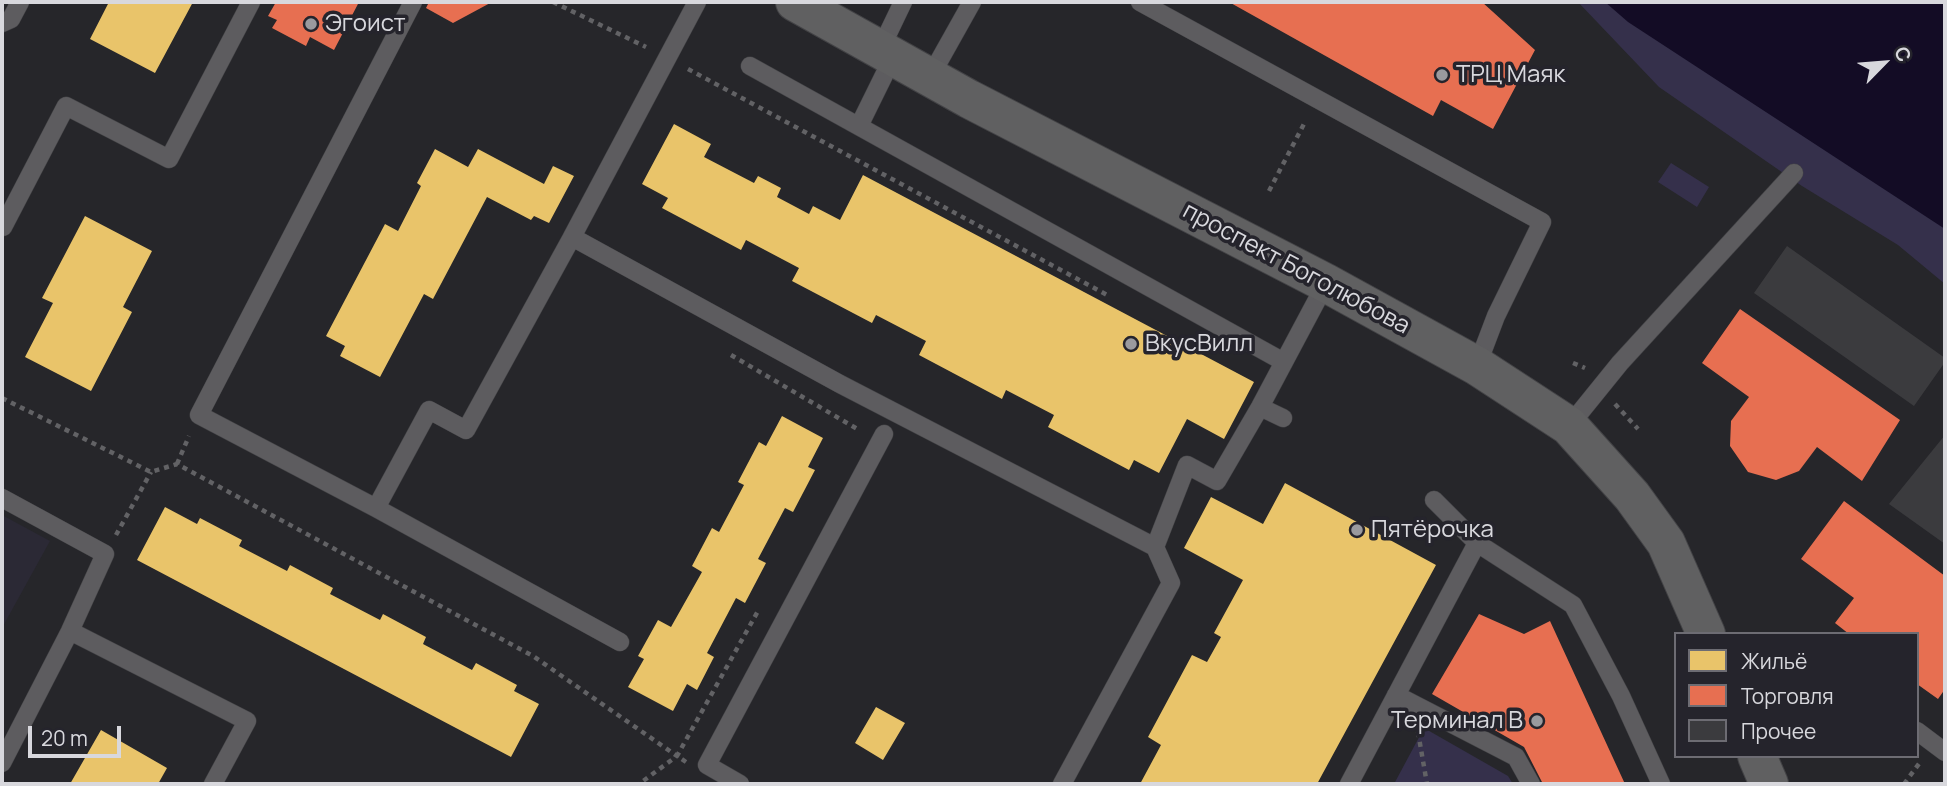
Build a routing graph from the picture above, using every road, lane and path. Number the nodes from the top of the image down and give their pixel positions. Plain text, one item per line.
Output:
1 (20, 2) edge
2 (251, 2) edge
3 (413, 2) edge
4 (553, 2) edge
5 (697, 2) edge
6 (795, 2) edge
7 (903, 2) edge
8 (972, 2) edge
9 (1140, 2) edge
10 (2, 23) edge
11 (886, 53) junction
12 (667, 58) junction
13 (750, 66) dead end
14 (930, 77) junction
15 (1317, 99) junction
16 (859, 127) junction
17 (1794, 173) dead end
18 (1269, 191) dead end
19 (2, 228) edge
20 (572, 237) junction
21 (1326, 284) junction
22 (1115, 299) dead end
23 (1284, 362) junction
24 (1478, 366) junction
25 (2, 398) edge
26 (1260, 407) junction
27 (1283, 418) dead end
28 (1569, 426) junction
29 (884, 434) dead end
30 (151, 472) junction
31 (2, 498) edge
32 (1434, 500) dead end
33 (376, 508) junction
34 (1477, 543) junction
35 (1155, 547) junction
36 (105, 554) junction
37 (70, 631) junction
38 (1705, 632) edge
39 (620, 642) dead end
40 (1404, 699) junction
41 (1919, 732) edge
42 (1945, 752) edge
43 (1758, 758) edge
44 (2, 763) edge
45 (213, 784) edge
46 (639, 784) edge
47 (740, 784) edge
48 (1062, 784) edge
49 (1349, 784) edge
50 (1427, 784) edge
51 (1531, 784) edge
52 (1661, 784) edge
53 (1769, 784) edge

1 - 10 lane
2 - 19 lane
3 - 33 lane
4 - 12 path
5 - 12 lane
6 - 11 main road, проспект Боголюбова
7 - 11 lane
8 - 14 lane
9 - 15 lane
11 - 14 main road, проспект Боголюбова
11 - 16 lane
12 - 20 lane
12 - 22 path
13 - 16 lane
14 - 21 main road, проспект Боголюбова
15 - 18 path
15 - 24 lane
16 - 23 lane
17 - 28 lane
20 - 33 lane
20 - 35 lane
21 - 23 lane
21 - 24 main road, проспект Боголюбова
23 - 26 lane
24 - 28 main road, проспект Боголюбова
25 - 30 path
26 - 27 lane
26 - 35 lane
28 - 38 main road, проспект Боголюбова
29 - 47 lane
30 - 36 path
30 - 46 path
31 - 36 lane
32 - 34 lane
33 - 39 lane
34 - 40 lane
34 - 52 lane
35 - 48 lane
36 - 37 lane
37 - 44 lane
37 - 45 lane
40 - 49 lane
40 - 50 path
40 - 51 lane
41 - 42 lane
43 - 53 main road

